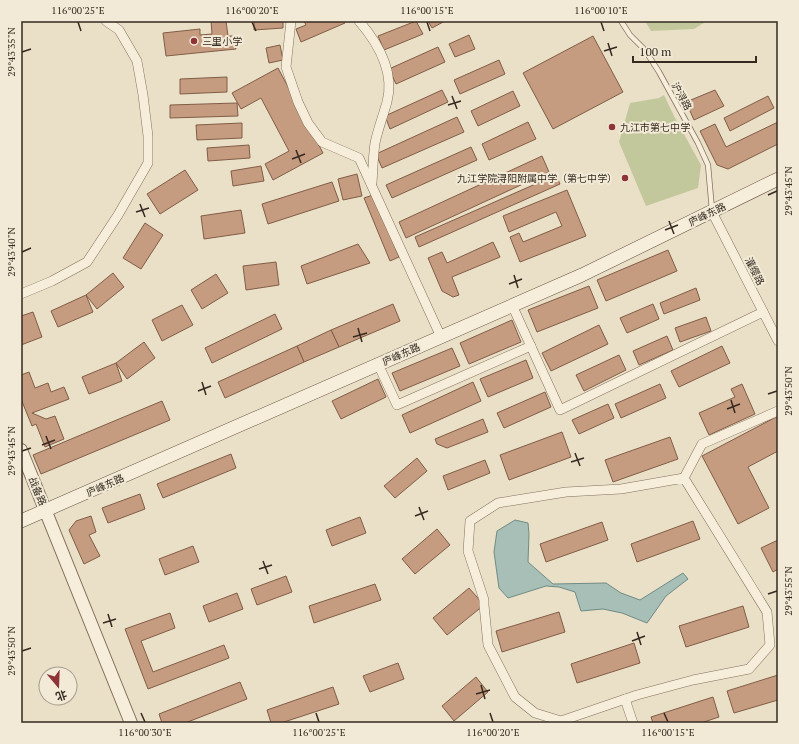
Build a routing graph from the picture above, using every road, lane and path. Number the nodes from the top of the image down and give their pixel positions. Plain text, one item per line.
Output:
1 (106, 21) edge
2 (291, 21) edge
3 (359, 21) edge
4 (622, 21) edge
5 (778, 179) edge
6 (372, 185) junction
7 (712, 212) junction
8 (21, 294) edge
9 (512, 305) junction
10 (763, 312) junction
11 (440, 337) junction
12 (778, 341) edge
13 (531, 346) junction
14 (378, 364) junction
15 (778, 411) edge
16 (21, 450) edge
17 (684, 478) junction
18 (46, 510) junction
19 (21, 521) edge
20 (625, 699) junction
21 (131, 723) edge
22 (633, 723) edge

1 - 8 street
2 - 6 street
3 - 6 street
4 - 7 lane, 沪浔路
5 - 7 main road, 庐峰东路
6 - 11 street
7 - 9 main road, 庐峰东路
7 - 10 street, 灌缨路
9 - 11 main road, 庐峰东路
9 - 13 street
10 - 12 street, 灌缨路
10 - 13 street
11 - 14 main road, 庐峰东路
13 - 14 street
14 - 18 main road, 庐峰东路
15 - 17 street
16 - 18 street, 战备路
17 - 20 street
17 - 20 street
18 - 19 main road, 庐峰东路
18 - 21 street, 战备路
20 - 22 street

